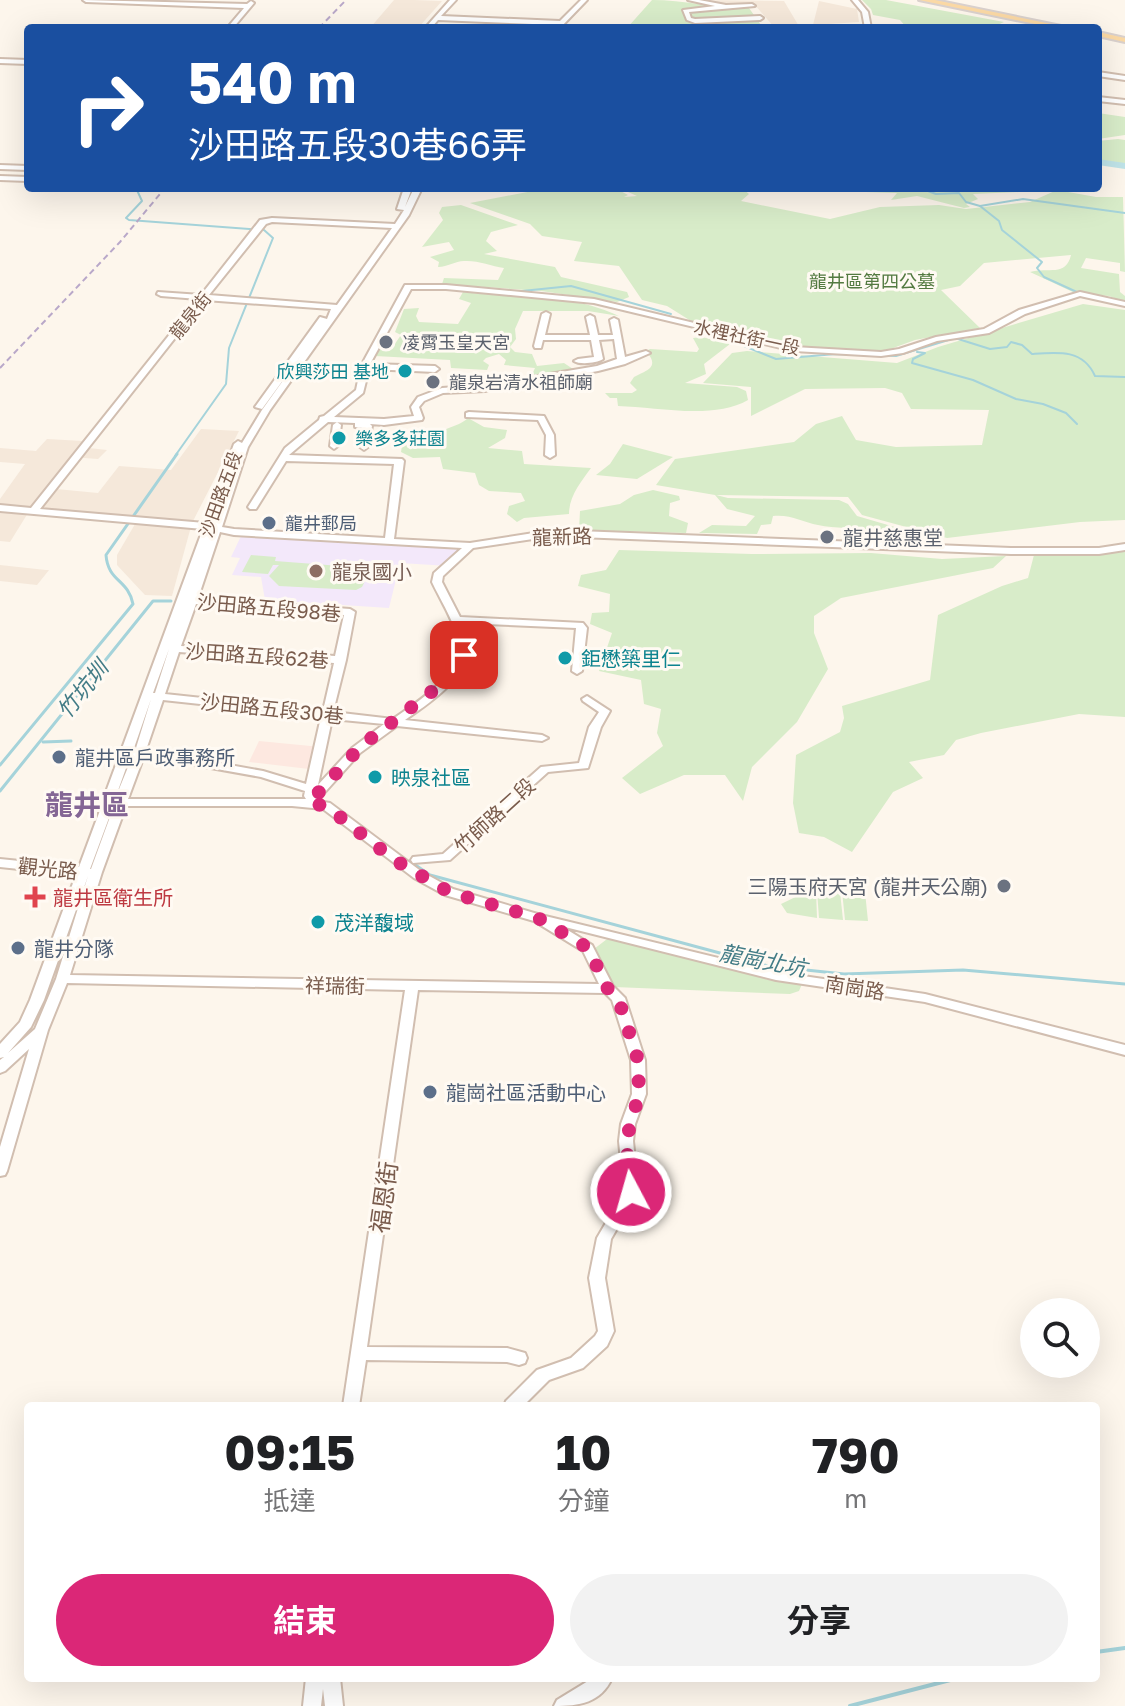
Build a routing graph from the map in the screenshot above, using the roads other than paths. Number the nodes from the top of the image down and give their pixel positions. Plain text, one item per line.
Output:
1 (86, 0) edge
2 (453, 0) edge
3 (577, 0) edge
4 (584, 0) edge
5 (691, 0) edge
6 (855, 0) edge
7 (921, 2) edge
8 (251, 3) edge
9 (750, 3) edge
10 (726, 7) junction
11 (436, 18) junction
12 (760, 18) junction
13 (233, 24) edge
14 (431, 24) edge
15 (532, 24) edge
16 (557, 24) edge
17 (557, 24) edge
18 (765, 24) edge
19 (867, 24) edge
20 (1027, 24) edge
21 (1045, 24) edge
22 (1102, 37) edge
23 (1125, 42) edge
24 (0, 61) edge
25 (24, 62) edge
26 (1102, 75) edge
27 (1125, 78) edge
28 (1102, 82) edge
29 (1125, 85) edge
30 (1102, 99) edge
31 (1125, 102) edge
32 (0, 167) edge
33 (24, 168) edge
34 (0, 178) edge
35 (24, 179) edge
36 (409, 192) edge
37 (415, 192) edge
38 (410, 200) junction
39 (393, 226) junction
40 (379, 244) junction
41 (377, 258) junction
42 (363, 262) junction
43 (361, 278) junction
44 (161, 294) dead end
45 (205, 298) junction
46 (1125, 304) edge
47 (329, 307) junction
48 (546, 314) dead end
49 (590, 317) dead end
50 (614, 320) dead end
51 (328, 321) junction
52 (593, 337) junction
53 (617, 337) junction
54 (646, 353) dead end
55 (578, 361) dead end
56 (622, 362) junction
57 (365, 366) junction
58 (435, 369) dead end
59 (281, 375) junction
60 (292, 376) junction
61 (469, 415) dead end
62 (321, 421) junction
63 (337, 425) junction
64 (241, 445) junction
65 (334, 446) dead end
66 (364, 447) dead end
67 (550, 455) dead end
68 (282, 458) junction
69 (253, 507) dead end
70 (0, 508) edge
71 (33, 511) junction
72 (212, 528) junction
73 (389, 541) junction
74 (470, 546) junction
75 (1125, 547) edge
76 (187, 600) junction
77 (455, 620) junction
78 (174, 649) junction
79 (341, 660) junction
80 (577, 671) dead end
81 (152, 696) junction
82 (587, 699) dead end
83 (329, 713) junction
84 (397, 721) junction
85 (542, 738) dead end
86 (125, 750) junction
87 (140, 752) junction
88 (114, 781) junction
89 (129, 781) junction
90 (311, 789) junction
91 (106, 803) junction
92 (121, 803) junction
93 (309, 803) junction
94 (417, 860) dead end
95 (0, 863) edge
96 (81, 871) junction
97 (96, 872) junction
98 (538, 918) junction
99 (606, 931) junction
100 (588, 948) junction
101 (62, 979) junction
102 (412, 987) junction
103 (608, 989) junction
104 (26, 1024) junction
105 (41, 1030) junction
106 (1125, 1050) edge
107 (2, 1061) edge
108 (0, 1171) edge
109 (359, 1353) junction
110 (519, 1358) dead end
111 (352, 1402) edge
112 (516, 1402) edge
113 (315, 1682) edge
114 (331, 1682) edge
115 (600, 1682) edge
116 (312, 1706) edge
117 (334, 1706) edge
118 (563, 1706) edge

1 - 8 street
2 - 11 street
3 - 16 street
4 - 17 street
5 - 10 street
6 - 19 street
7 - 20 main road
7 - 21 main road
8 - 13 street
9 - 10 street
9 - 12 street
10 - 12 street
11 - 14 street
11 - 15 street
12 - 18 street
22 - 23 main road
24 - 25 street
26 - 27 street
28 - 29 street
30 - 31 street
32 - 33 street
34 - 35 street
36 - 38 street
37 - 38 street
38 - 39 street, 沙田路五段
39 - 40 street, 沙田路五段
39 - 41 street, 沙田路五段
39 - 45 street, 龍泉街
40 - 41 street
40 - 42 street, 沙田路五段
41 - 43 street, 沙田路五段
42 - 43 street
42 - 47 street, 沙田路五段
43 - 51 street, 沙田路五段
44 - 45 street
45 - 47 street
45 - 71 street, 龍泉街
46 - 57 street, 水裡社街一段
47 - 51 street, 沙田路五段
48 - 52 street
49 - 52 street
50 - 53 street
51 - 59 street, 沙田路五段
51 - 60 street, 沙田路五段
52 - 53 street
52 - 55 street
53 - 56 street
54 - 56 street
56 - 62 street
57 - 58 street
57 - 62 street
59 - 60 street
59 - 64 street, 沙田路五段
60 - 64 street, 沙田路五段
61 - 67 street
62 - 63 street
62 - 68 street
63 - 65 street
63 - 66 street
64 - 72 street, 沙田路五段
68 - 69 street
68 - 73 street
70 - 71 street, 龍新路
71 - 72 street, 龍新路
72 - 73 street, 龍新路
72 - 76 street, 沙田路五段
73 - 74 street, 龍新路
74 - 75 street, 龍新路
74 - 77 street
76 - 78 street, 沙田路五段
76 - 79 street, 沙田路五段98巷
76 - 81 street, 沙田路五段
77 - 80 street
77 - 84 street
78 - 79 street, 沙田路五段62巷
78 - 81 street, 沙田路五段
79 - 83 street, 沙田路五段98巷
81 - 83 street, 沙田路五段30巷
81 - 86 street, 沙田路五段
81 - 87 street, 沙田路五段
82 - 94 street, 竹師路二段
83 - 84 street, 沙田路五段30巷
83 - 90 street, 沙田路五段98巷
84 - 85 street, 沙田路五段30巷
84 - 93 street
86 - 87 street
86 - 88 street, 沙田路五段
87 - 89 street, 沙田路五段
87 - 90 street
88 - 89 street
88 - 91 street, 沙田路五段
89 - 92 street, 沙田路五段
90 - 93 street, 沙田路五段98巷
91 - 92 street
91 - 96 street, 沙田路五段
92 - 93 street
92 - 97 street, 沙田路五段
93 - 98 street
95 - 96 street, 觀光路
96 - 97 street, 觀光路
96 - 104 street, 沙田路五段
97 - 101 street, 沙田路五段
98 - 99 street, 南崗路
98 - 100 street
99 - 100 street
99 - 106 street, 南崗路
100 - 103 street
101 - 102 street, 祥瑞街
101 - 105 street, 沙田路五段
102 - 103 street, 祥瑞街
102 - 109 street, 福恩街
103 - 112 street
104 - 105 street
104 - 107 street
105 - 107 street
105 - 108 street, 沙田路五段
109 - 110 street
109 - 111 street, 福恩街
113 - 116 street
114 - 117 street
115 - 118 street

